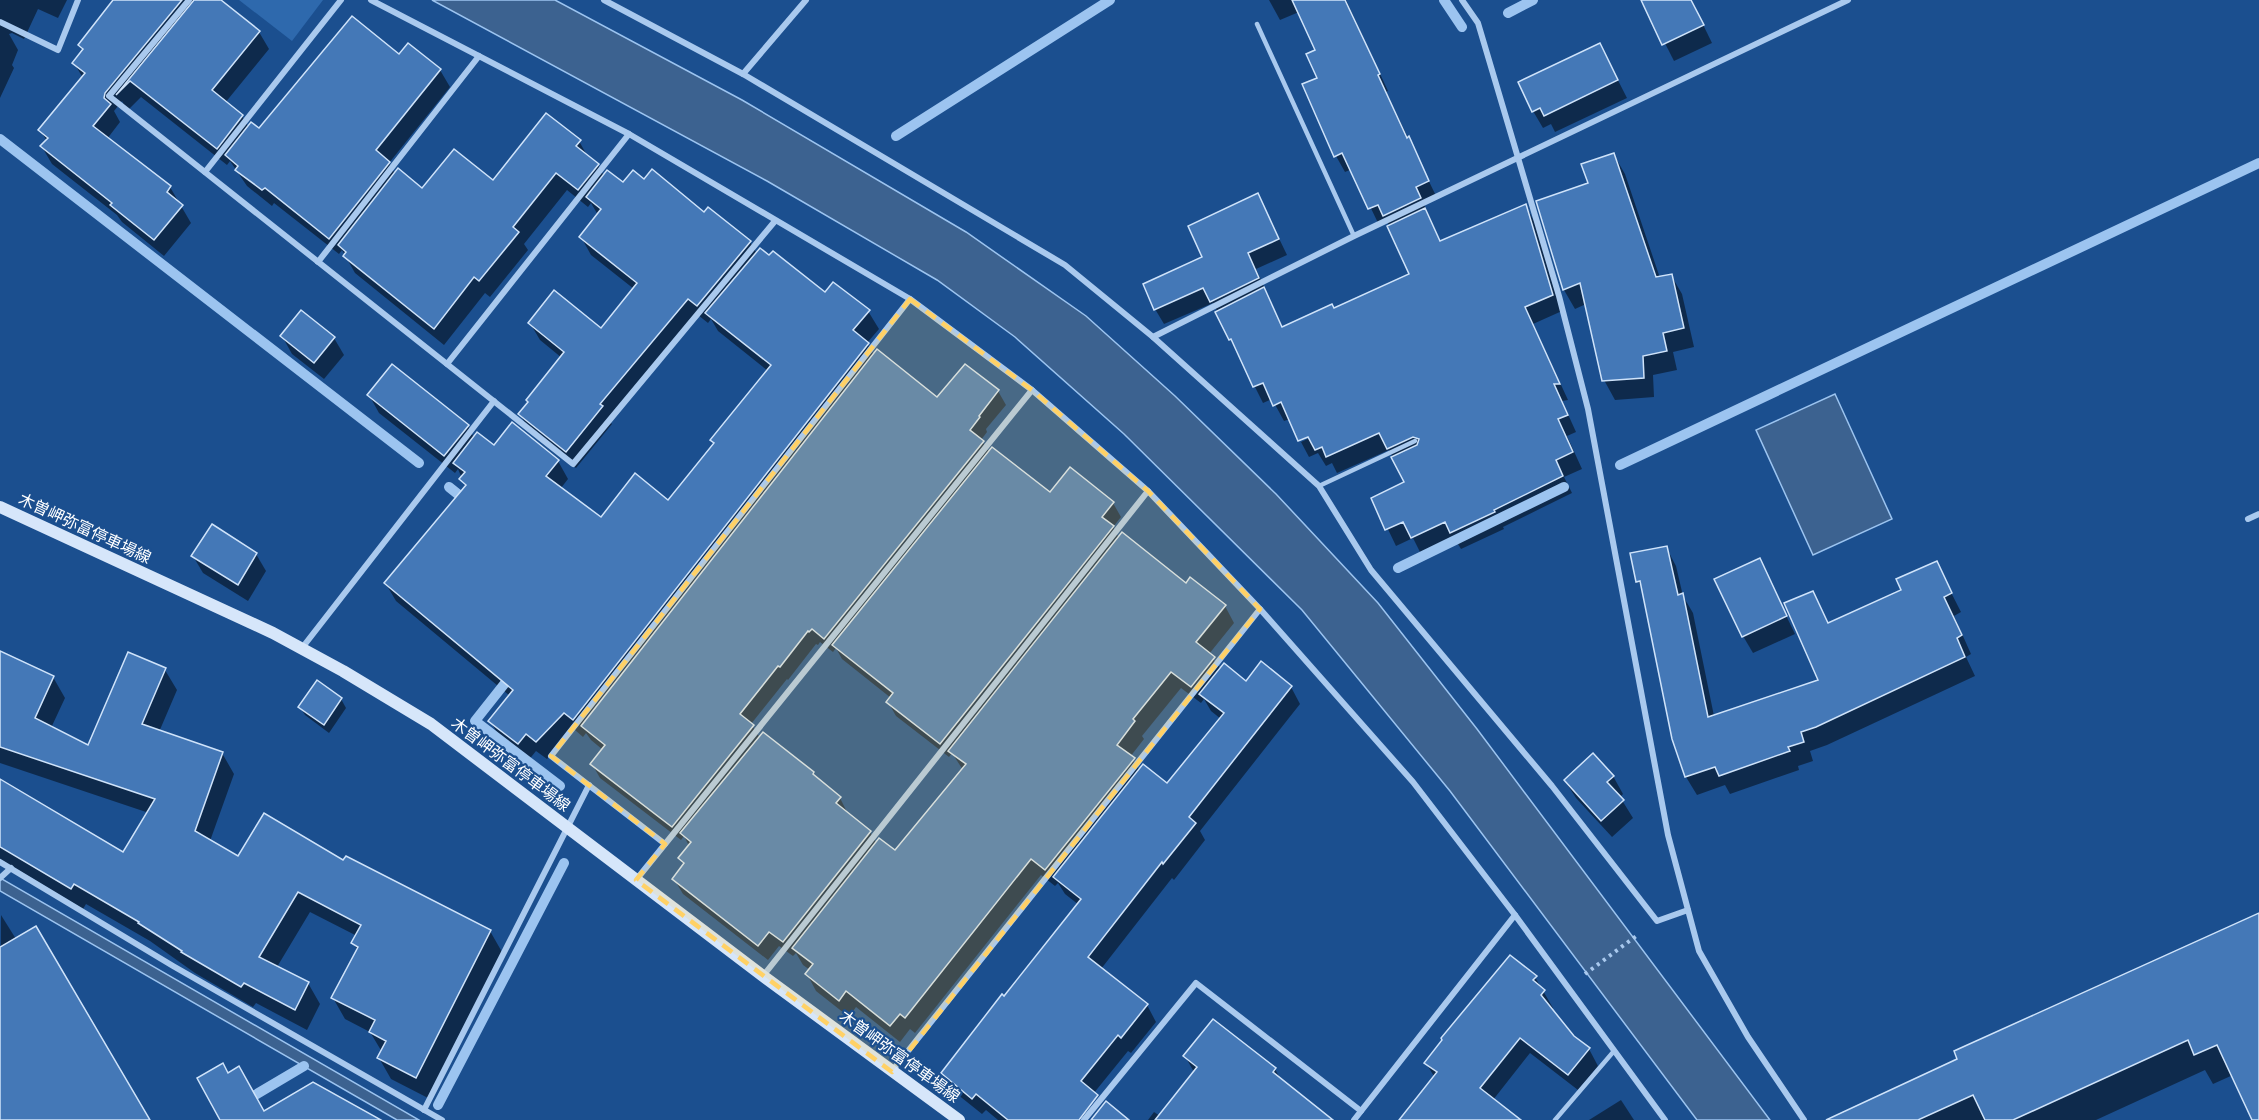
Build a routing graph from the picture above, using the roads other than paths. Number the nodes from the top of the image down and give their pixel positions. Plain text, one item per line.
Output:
1 (78, 0) edge
2 (189, 0) edge
3 (341, 0) edge
4 (371, 0) edge
5 (604, 0) edge
6 (806, 0) edge
7 (1462, 0) edge
8 (1848, 0) edge
9 (0, 22) edge
10 (1257, 24) dead end
11 (479, 56) junction
12 (743, 74) junction
13 (629, 134) junction
14 (1517, 158) junction
15 (205, 172) junction
16 (775, 221) junction
17 (1354, 236) junction
18 (318, 262) junction
19 (910, 299) junction
20 (1153, 337) junction
21 (447, 364) junction
22 (1032, 390) junction
23 (494, 401) junction
24 (1415, 441) dead end
25 (1319, 486) junction
26 (1148, 491) junction
27 (0, 507) edge
28 (2259, 514) edge
29 (2248, 519) dead end
30 (1260, 609) junction
31 (302, 649) junction
32 (590, 785) junction
33 (567, 828) junction
34 (665, 844) junction
35 (0, 862) edge
36 (10, 868) junction
37 (2, 876) edge
38 (636, 880) junction
39 (1688, 910) junction
40 (1515, 915) junction
41 (764, 976) junction
42 (1614, 1051) junction
43 (892, 1072) junction
44 (424, 1110) junction
45 (1360, 1111) junction
46 (442, 1120) edge
47 (959, 1120) edge
48 (1084, 1120) edge
49 (1354, 1120) edge
50 (1555, 1120) edge
51 (1665, 1120) edge
52 (1804, 1120) edge

1 - 9 street
2 - 15 street
3 - 15 street
4 - 11 street
5 - 12 street
6 - 12 street
7 - 14 street
8 - 14 street
10 - 17 lane
11 - 13 street
11 - 18 street
12 - 20 street
13 - 16 street
13 - 21 street
14 - 17 street
14 - 39 street
15 - 18 street
16 - 19 street
16 - 23 street
17 - 20 street
18 - 21 street
19 - 22 street
19 - 32 street
20 - 25 street
21 - 23 street
22 - 26 street
22 - 34 street
23 - 31 street
24 - 25 lane
25 - 39 street
26 - 30 street
26 - 41 street
27 - 31 main road, 木曽岬弥富停車場線
28 - 29 street
30 - 40 street
30 - 43 street
31 - 33 main road, 木曽岬弥富停車場線
32 - 33 street
32 - 34 street
33 - 38 main road, 木曽岬弥富停車場線
33 - 44 street
34 - 38 street
35 - 36 street
36 - 37 street
36 - 44 street
38 - 41 main road, 木曽岬弥富停車場線
39 - 52 street
40 - 42 street
40 - 45 street
41 - 43 main road, 木曽岬弥富停車場線
42 - 50 lane
42 - 51 street
43 - 47 main road, 木曽岬弥富停車場線
44 - 46 street
45 - 48 street
45 - 49 street

